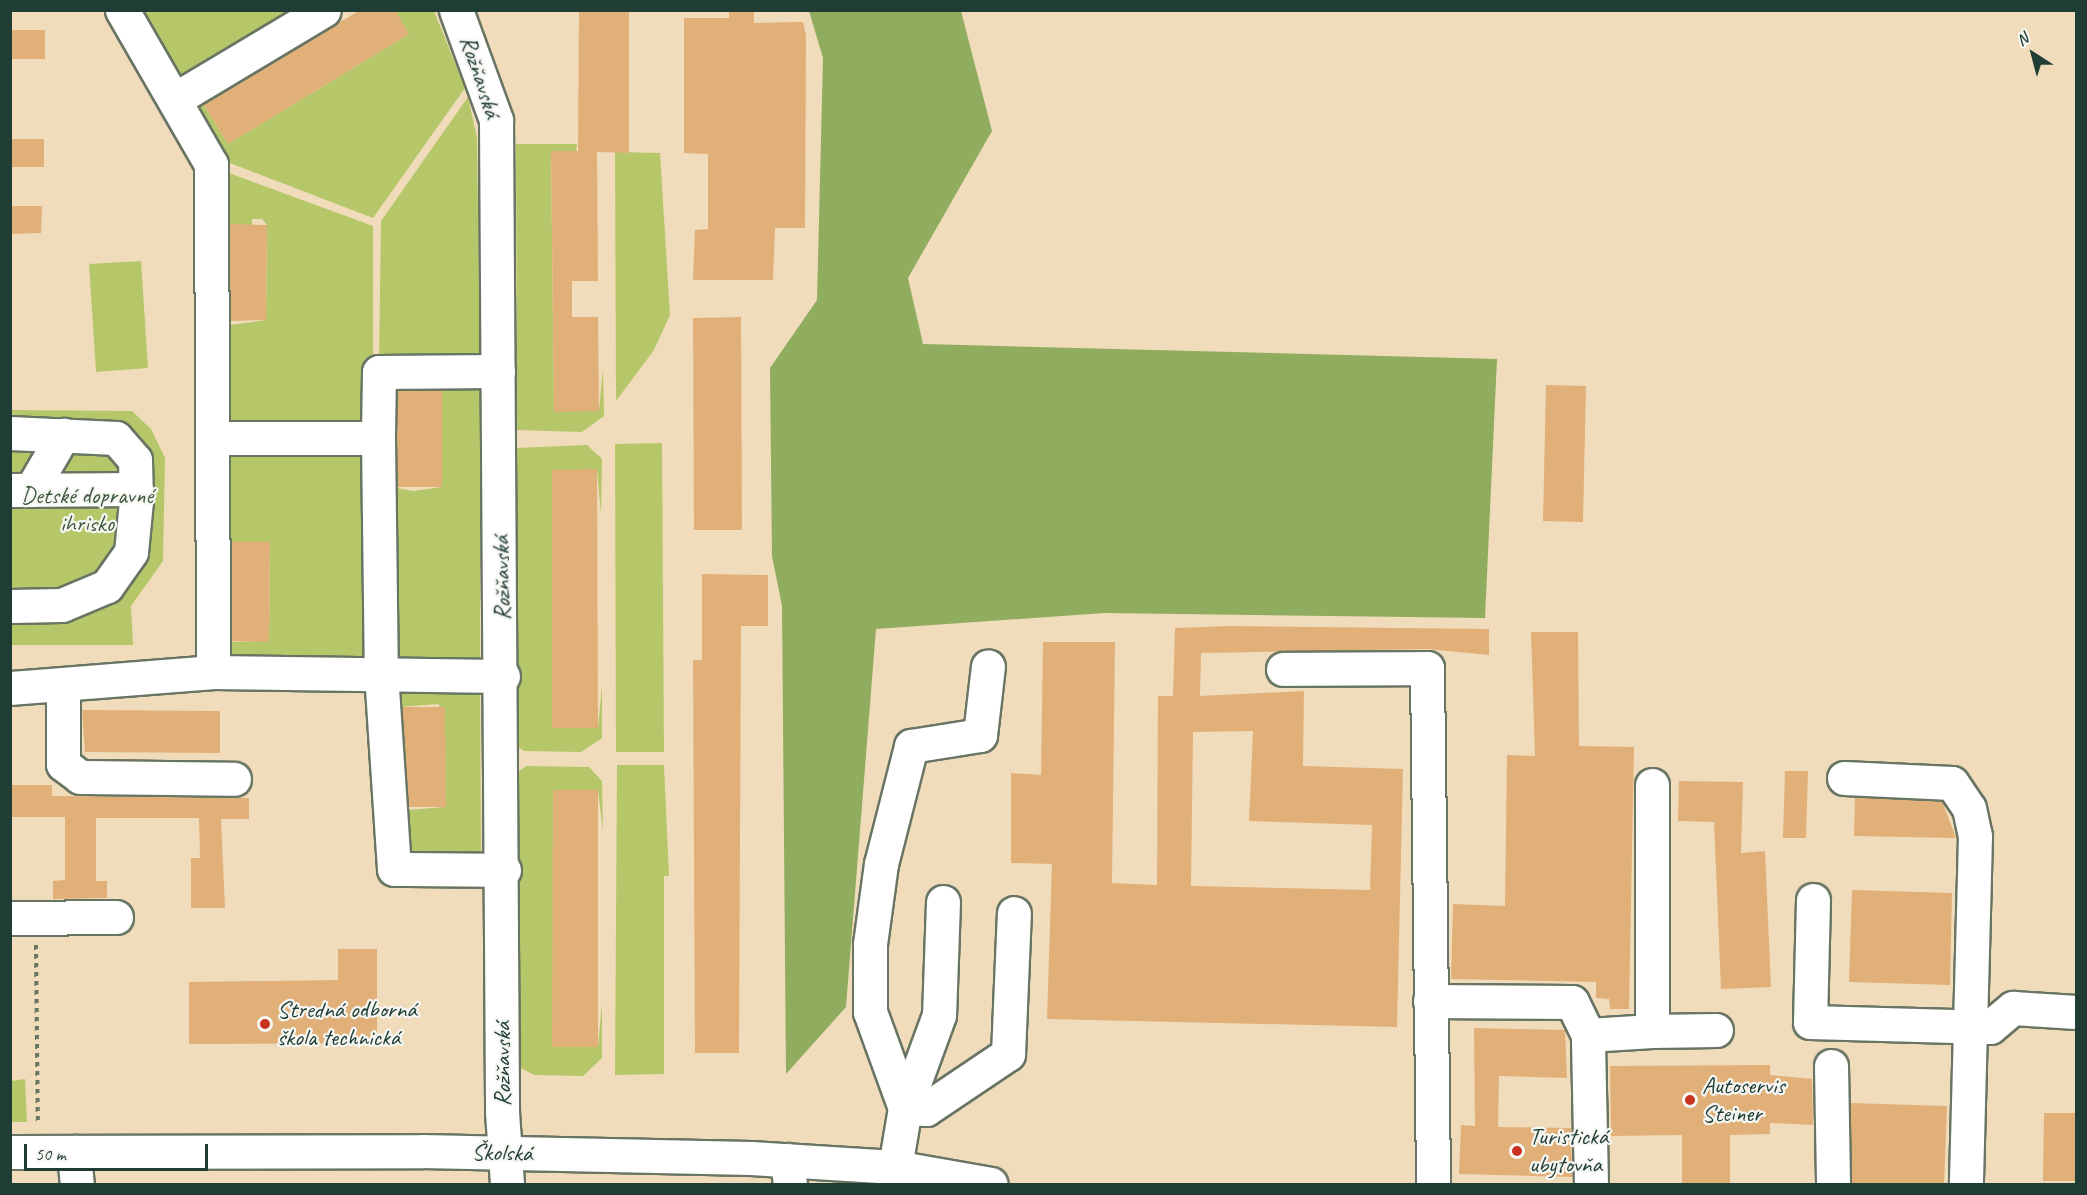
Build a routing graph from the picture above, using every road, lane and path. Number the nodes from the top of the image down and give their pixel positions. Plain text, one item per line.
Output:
1 (122, 10) edge
2 (324, 10) edge
3 (456, 10) edge
4 (177, 98) junction
5 (498, 370) junction
6 (10, 433) edge
7 (63, 435) junction
8 (212, 438) junction
9 (378, 438) junction
10 (136, 489) junction
11 (21, 490) edge
12 (10, 606) edge
13 (988, 666) dead end
14 (1283, 669) dead end
15 (213, 672) junction
16 (381, 673) junction
17 (503, 676) junction
18 (63, 684) junction
19 (10, 688) edge
20 (1844, 778) dead end
21 (234, 779) dead end
22 (1652, 785) dead end
23 (504, 870) junction
24 (1813, 900) dead end
25 (943, 902) dead end
26 (1014, 913) dead end
27 (116, 917) dead end
28 (23, 918) edge
29 (1430, 1001) junction
30 (2076, 1012) edge
31 (1972, 1026) junction
32 (1716, 1030) dead end
33 (1652, 1031) junction
34 (1588, 1035) junction
35 (1831, 1066) dead end
36 (905, 1108) junction
37 (38, 1124) dead end
38 (10, 1152) edge
39 (74, 1152) junction
40 (505, 1153) junction
41 (895, 1167) junction
42 (788, 1172) edge
43 (77, 1185) edge
44 (507, 1185) edge
45 (991, 1185) edge
46 (1433, 1185) edge
47 (1591, 1185) edge
48 (1833, 1185) edge
49 (1966, 1185) edge

1 - 4 street
2 - 4 street
3 - 5 street, Rožňavská
4 - 8 street
5 - 9 street
5 - 17 street, Rožňavská
6 - 7 street
7 - 10 street
7 - 11 street
8 - 9 street
8 - 15 street
9 - 16 street
10 - 11 street
10 - 12 street
13 - 36 street
14 - 29 street
15 - 16 street
15 - 18 street
16 - 17 street
16 - 23 street
17 - 23 street, Rožňavská
18 - 19 street
18 - 21 street
20 - 31 street
22 - 33 street
23 - 40 street, Rožňavská
24 - 31 street
25 - 36 street
26 - 36 street
27 - 28 street
28 - 37 path
29 - 34 street
29 - 46 street
30 - 31 street
31 - 49 street
32 - 33 street
33 - 34 street
34 - 47 street
35 - 48 street
36 - 41 street
38 - 39 street, Školská
39 - 40 street, Školská
39 - 43 street
40 - 42 street, Školská
40 - 44 street, Rožňavská
41 - 42 street, Školská
41 - 45 street, Školská

